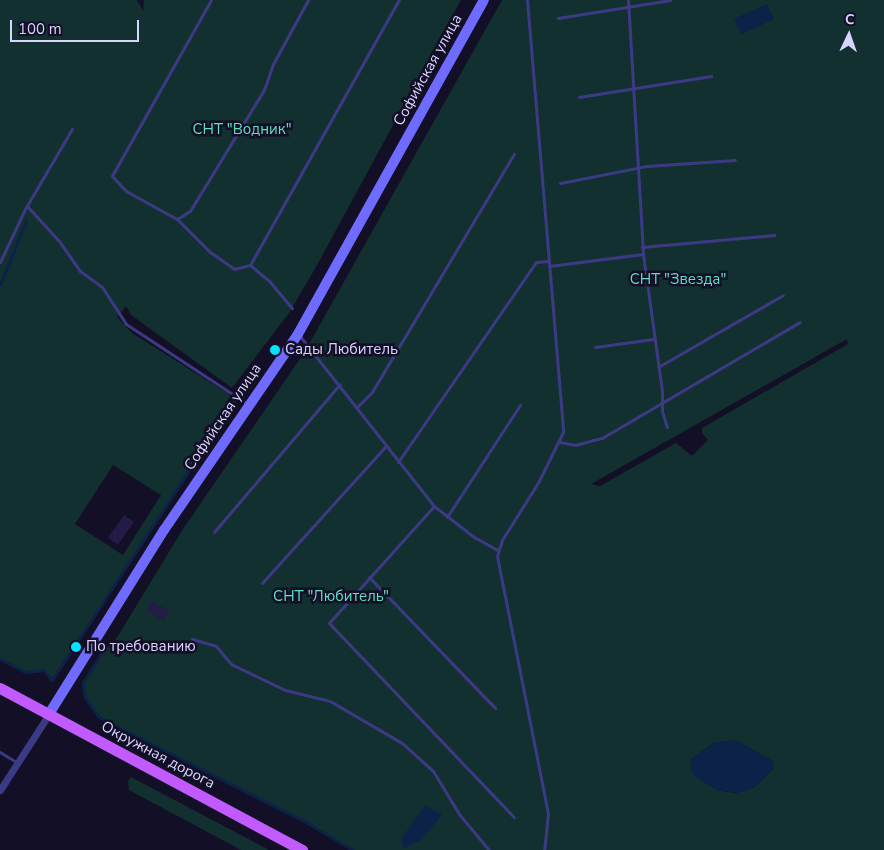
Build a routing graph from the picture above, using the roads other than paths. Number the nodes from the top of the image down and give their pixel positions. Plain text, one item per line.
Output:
1 (211, 0) edge
2 (308, 0) edge
3 (399, 0) edge
4 (484, 0) edge
5 (527, 0) edge
6 (628, 0) edge
7 (672, 0) edge
8 (629, 7) junction
9 (558, 18) dead end
10 (711, 76) dead end
11 (634, 88) junction
12 (579, 97) dead end
13 (72, 129) dead end
14 (514, 154) dead end
15 (735, 160) dead end
16 (638, 170) junction
17 (560, 183) dead end
18 (27, 206) junction
19 (177, 219) junction
20 (774, 235) dead end
21 (642, 247) junction
22 (643, 254) junction
23 (549, 260) junction
24 (0, 262) edge
25 (250, 265) junction
26 (549, 266) junction
27 (783, 295) dead end
28 (292, 308) dead end
29 (800, 322) dead end
30 (298, 334) junction
31 (653, 339) junction
32 (595, 347) dead end
33 (658, 367) junction
34 (340, 384) junction
35 (661, 401) junction
36 (520, 404) dead end
37 (249, 406) junction
38 (358, 406) junction
39 (667, 427) dead end
40 (560, 442) junction
41 (385, 447) junction
42 (398, 462) junction
43 (434, 506) junction
44 (447, 517) junction
45 (214, 532) dead end
46 (498, 550) junction
47 (369, 577) junction
48 (262, 583) dead end
49 (192, 638) dead end
50 (0, 688) edge
51 (495, 708) dead end
52 (49, 714) junction
53 (0, 752) edge
54 (16, 762) junction
55 (0, 790) edge
56 (514, 817) dead end
57 (302, 850) edge
58 (489, 850) edge
59 (544, 850) edge

1 - 19 lane
2 - 19 lane
3 - 25 lane
4 - 30 main road, Софийская улица
5 - 23 lane
6 - 8 lane
7 - 8 lane
8 - 9 lane
8 - 11 lane
10 - 11 lane
11 - 12 lane
11 - 16 lane
13 - 18 lane
14 - 38 lane
15 - 16 lane
16 - 17 lane
16 - 21 lane
18 - 24 lane
18 - 37 lane
19 - 25 lane
20 - 21 lane
21 - 22 lane
22 - 26 lane
22 - 31 lane
23 - 26 lane
23 - 42 lane
25 - 28 lane
26 - 40 lane
27 - 33 lane
29 - 35 lane
30 - 34 lane
30 - 37 main road, Софийская улица
31 - 32 lane
31 - 33 lane
33 - 35 lane
34 - 38 lane
34 - 45 lane
35 - 39 lane
35 - 40 lane
36 - 44 lane
37 - 52 main road, Софийская улица
38 - 41 lane
40 - 46 lane
41 - 42 lane
41 - 48 lane
42 - 43 lane
43 - 44 lane
43 - 47 lane
44 - 46 lane
46 - 59 lane
47 - 51 lane
47 - 56 lane
49 - 58 lane
50 - 52 main road, Окружная дорога
52 - 54 street
52 - 57 main road, Окружная дорога
53 - 54 lane
54 - 55 street

